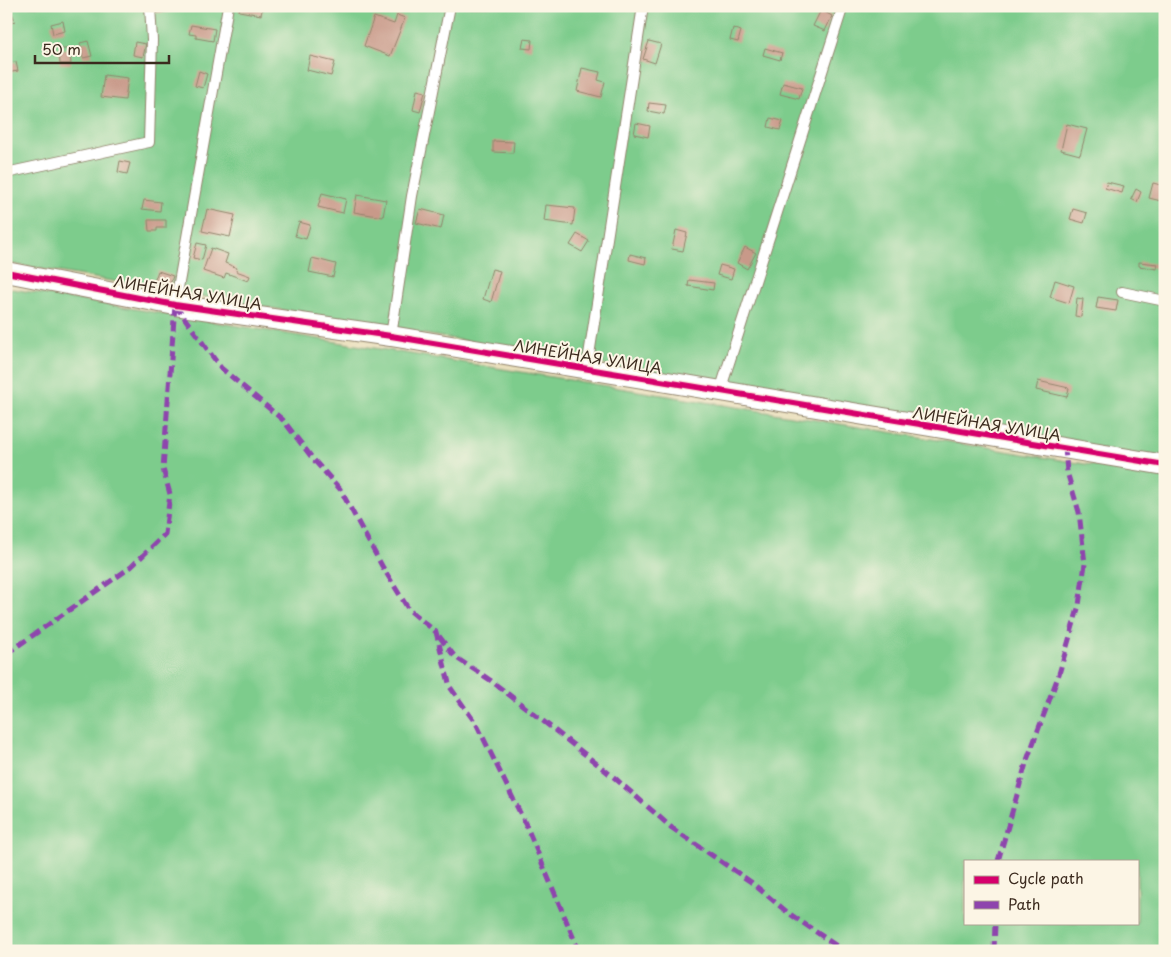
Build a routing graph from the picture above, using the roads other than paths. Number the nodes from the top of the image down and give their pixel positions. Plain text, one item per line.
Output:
1 (150, 6) edge
2 (228, 6) edge
3 (450, 6) edge
4 (642, 6) edge
5 (843, 6) edge
6 (6, 173) edge
7 (6, 272) edge
8 (1122, 292) dead end
9 (1165, 301) edge
10 (175, 305) junction
11 (391, 336) junction
12 (587, 368) junction
13 (720, 391) junction
14 (1165, 465) edge

1 - 6 lane
2 - 10 lane
3 - 11 lane
4 - 12 lane
5 - 13 lane
7 - 10 street, ЛИНЕЙНАЯ УЛИЦА
8 - 9 lane
10 - 11 street, ЛИНЕЙНАЯ УЛИЦА
11 - 12 street, ЛИНЕЙНАЯ УЛИЦА
12 - 13 street, ЛИНЕЙНАЯ УЛИЦА
13 - 14 street, ЛИНЕЙНАЯ УЛИЦА

